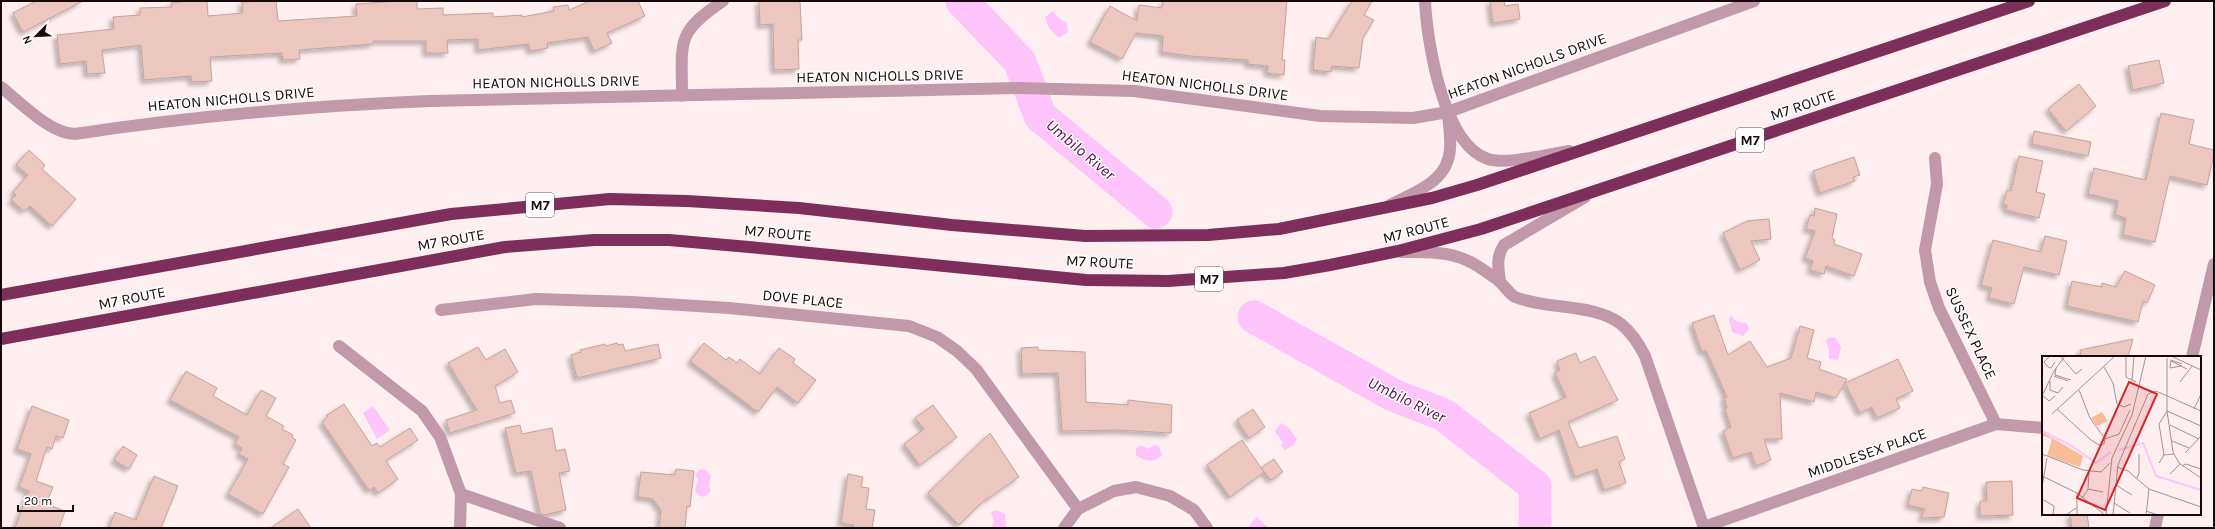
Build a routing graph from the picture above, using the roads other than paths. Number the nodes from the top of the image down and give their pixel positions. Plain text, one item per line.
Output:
1 (723, 1) edge
2 (1425, 1) edge
3 (1754, 1) edge
4 (2029, 1) edge
5 (2165, 1) edge
6 (1728, 5) edge
7 (1, 87) edge
8 (682, 96) junction
9 (1448, 112) junction
10 (1580, 150) junction
11 (1935, 158) dead end
12 (1593, 193) junction
13 (1383, 209) junction
14 (1398, 251) junction
15 (2214, 264) edge
16 (1500, 281) junction
17 (1, 295) edge
18 (442, 310) dead end
19 (1, 339) edge
20 (339, 346) dead end
21 (2192, 356) edge
22 (1996, 424) junction
23 (2042, 428) edge
24 (461, 494) junction
25 (1078, 509) junction
26 (2158, 515) edge
27 (1704, 527) edge
28 (460, 528) edge
29 (560, 528) edge
30 (1064, 528) edge
31 (1206, 528) edge
32 (2155, 528) edge

1 - 8 street
2 - 9 street
3 - 6 street, HEATON NICHOLLS DRIVE
4 - 10 highway, M7 ROUTE / M7
5 - 12 highway, M7 ROUTE / M7
6 - 9 street, HEATON NICHOLLS DRIVE
7 - 8 street, HEATON NICHOLLS DRIVE
8 - 9 street, HEATON NICHOLLS DRIVE
9 - 10 street
9 - 13 street
10 - 13 highway, M7 ROUTE / M7
11 - 22 street, SUSSEX PLACE
12 - 14 highway, M7 ROUTE / M7
12 - 16 street
13 - 17 highway, M7 ROUTE / M7
14 - 16 street
14 - 19 highway, M7 ROUTE / M7
15 - 21 street
16 - 27 street
18 - 25 street, DOVE PLACE
20 - 24 street
22 - 23 street, MIDDLESEX PLACE
22 - 27 street, MIDDLESEX PLACE
24 - 28 street
24 - 29 street
25 - 30 street
25 - 31 street
26 - 32 street

